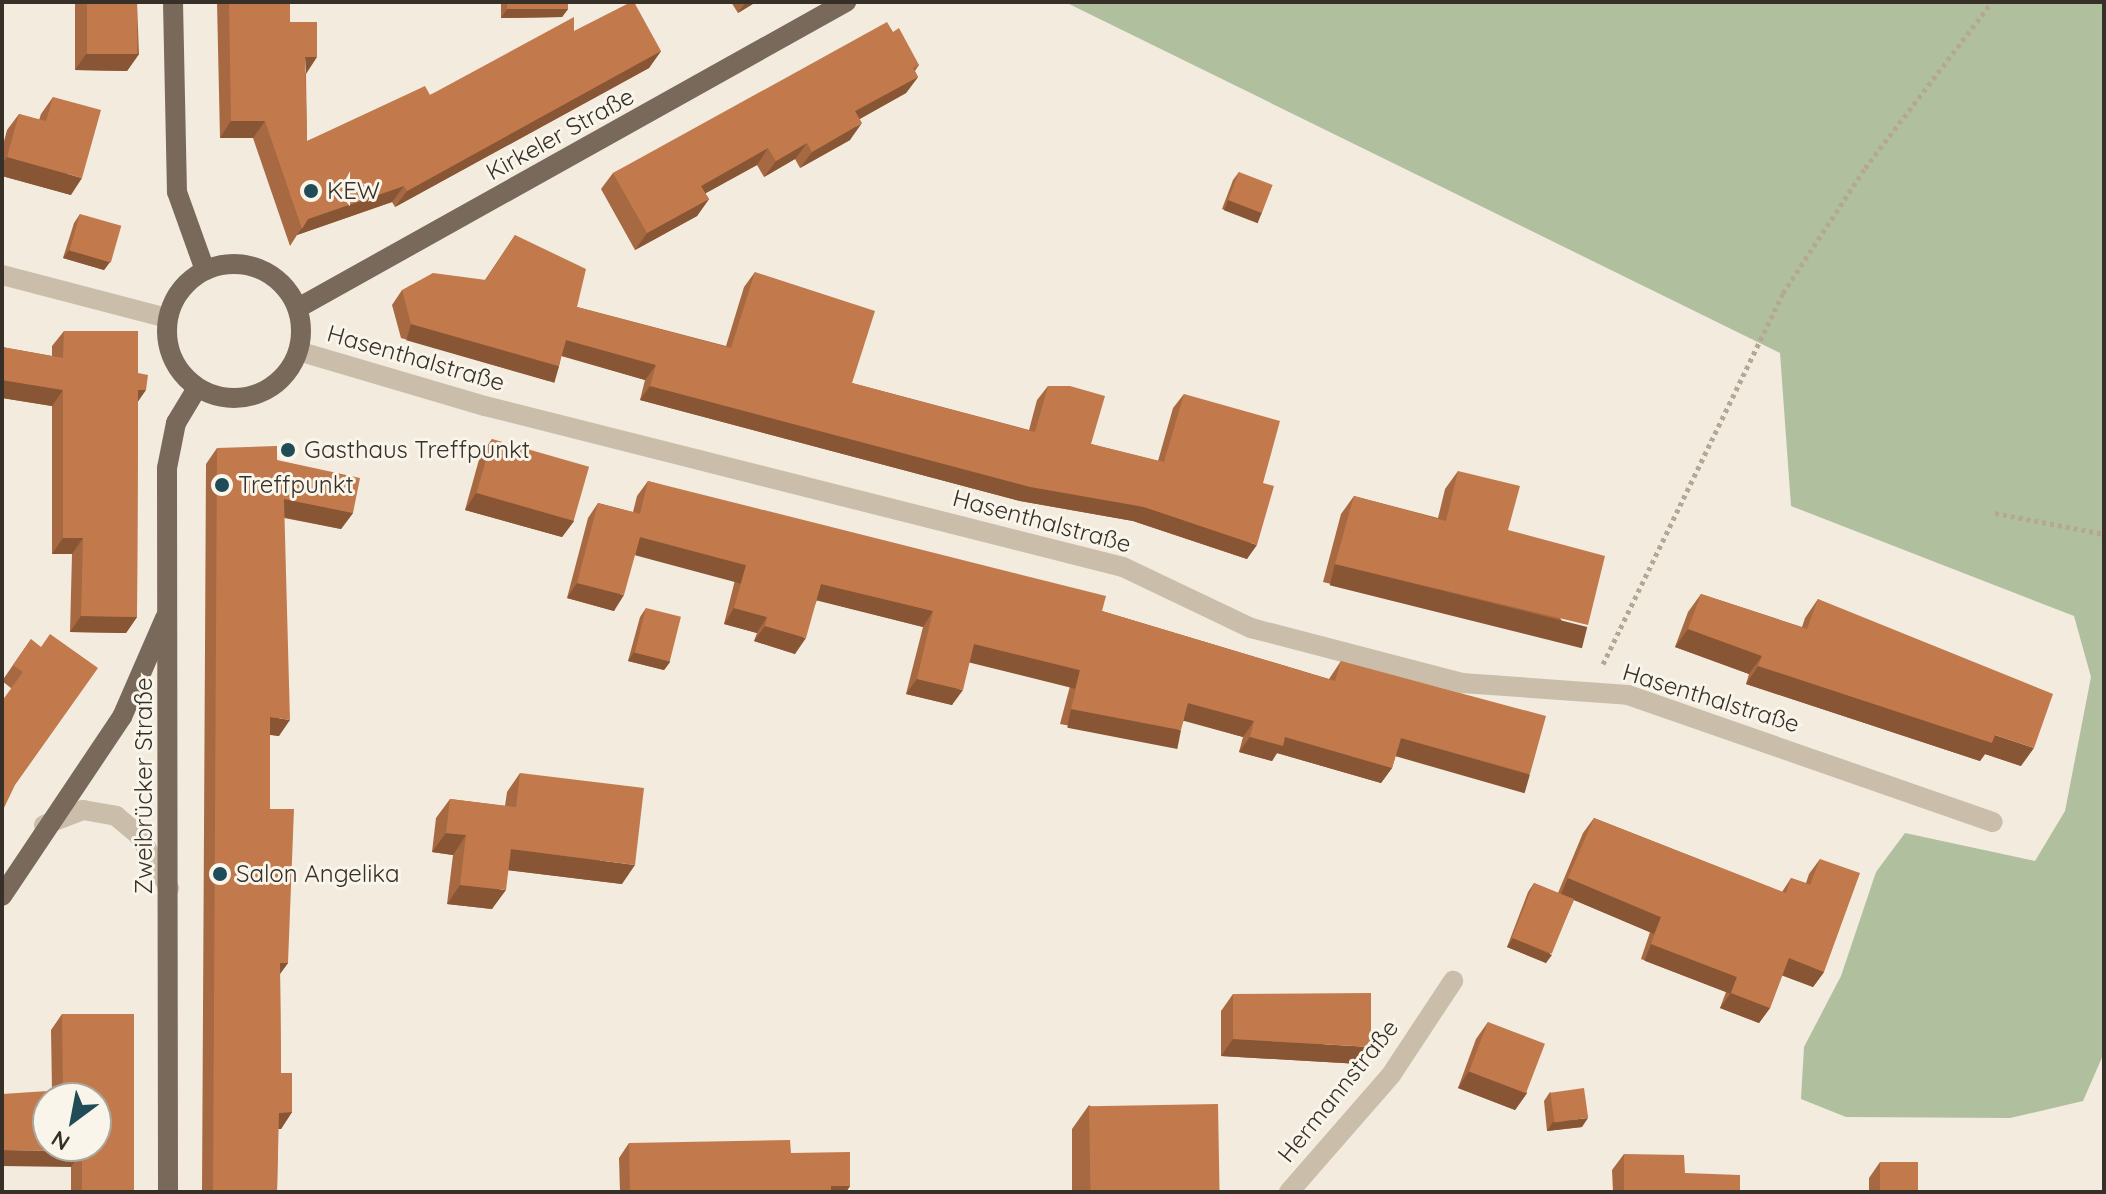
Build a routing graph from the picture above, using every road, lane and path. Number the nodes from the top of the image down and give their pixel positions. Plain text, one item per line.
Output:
1 (173, 2) edge
2 (846, 2) edge
3 (1992, 2) edge
4 (205, 270) junction
5 (2, 275) edge
6 (298, 308) junction
7 (167, 318) junction
8 (298, 351) junction
9 (197, 388) junction
10 (1995, 513) dead end
11 (2104, 534) edge
12 (171, 599) junction
13 (1593, 692) junction
14 (1993, 822) dead end
15 (44, 825) junction
16 (169, 888) junction
17 (2, 896) edge
18 (1453, 981) dead end
19 (168, 1192) edge
20 (1289, 1192) edge

1 - 4 main road
2 - 6 main road, Kirkeler Straße
3 - 13 path
4 - 6 main road
4 - 7 main road
5 - 7 street
6 - 8 main road
7 - 9 main road
8 - 9 main road
8 - 13 street, Hasenthalstraße
9 - 12 main road, Zweibrücker Straße
10 - 11 path
12 - 15 main road
12 - 16 main road, Zweibrücker Straße
13 - 14 street, Hasenthalstraße
15 - 16 street
15 - 17 main road
16 - 19 main road, Zweibrücker Straße
18 - 20 street, Hermannstraße

